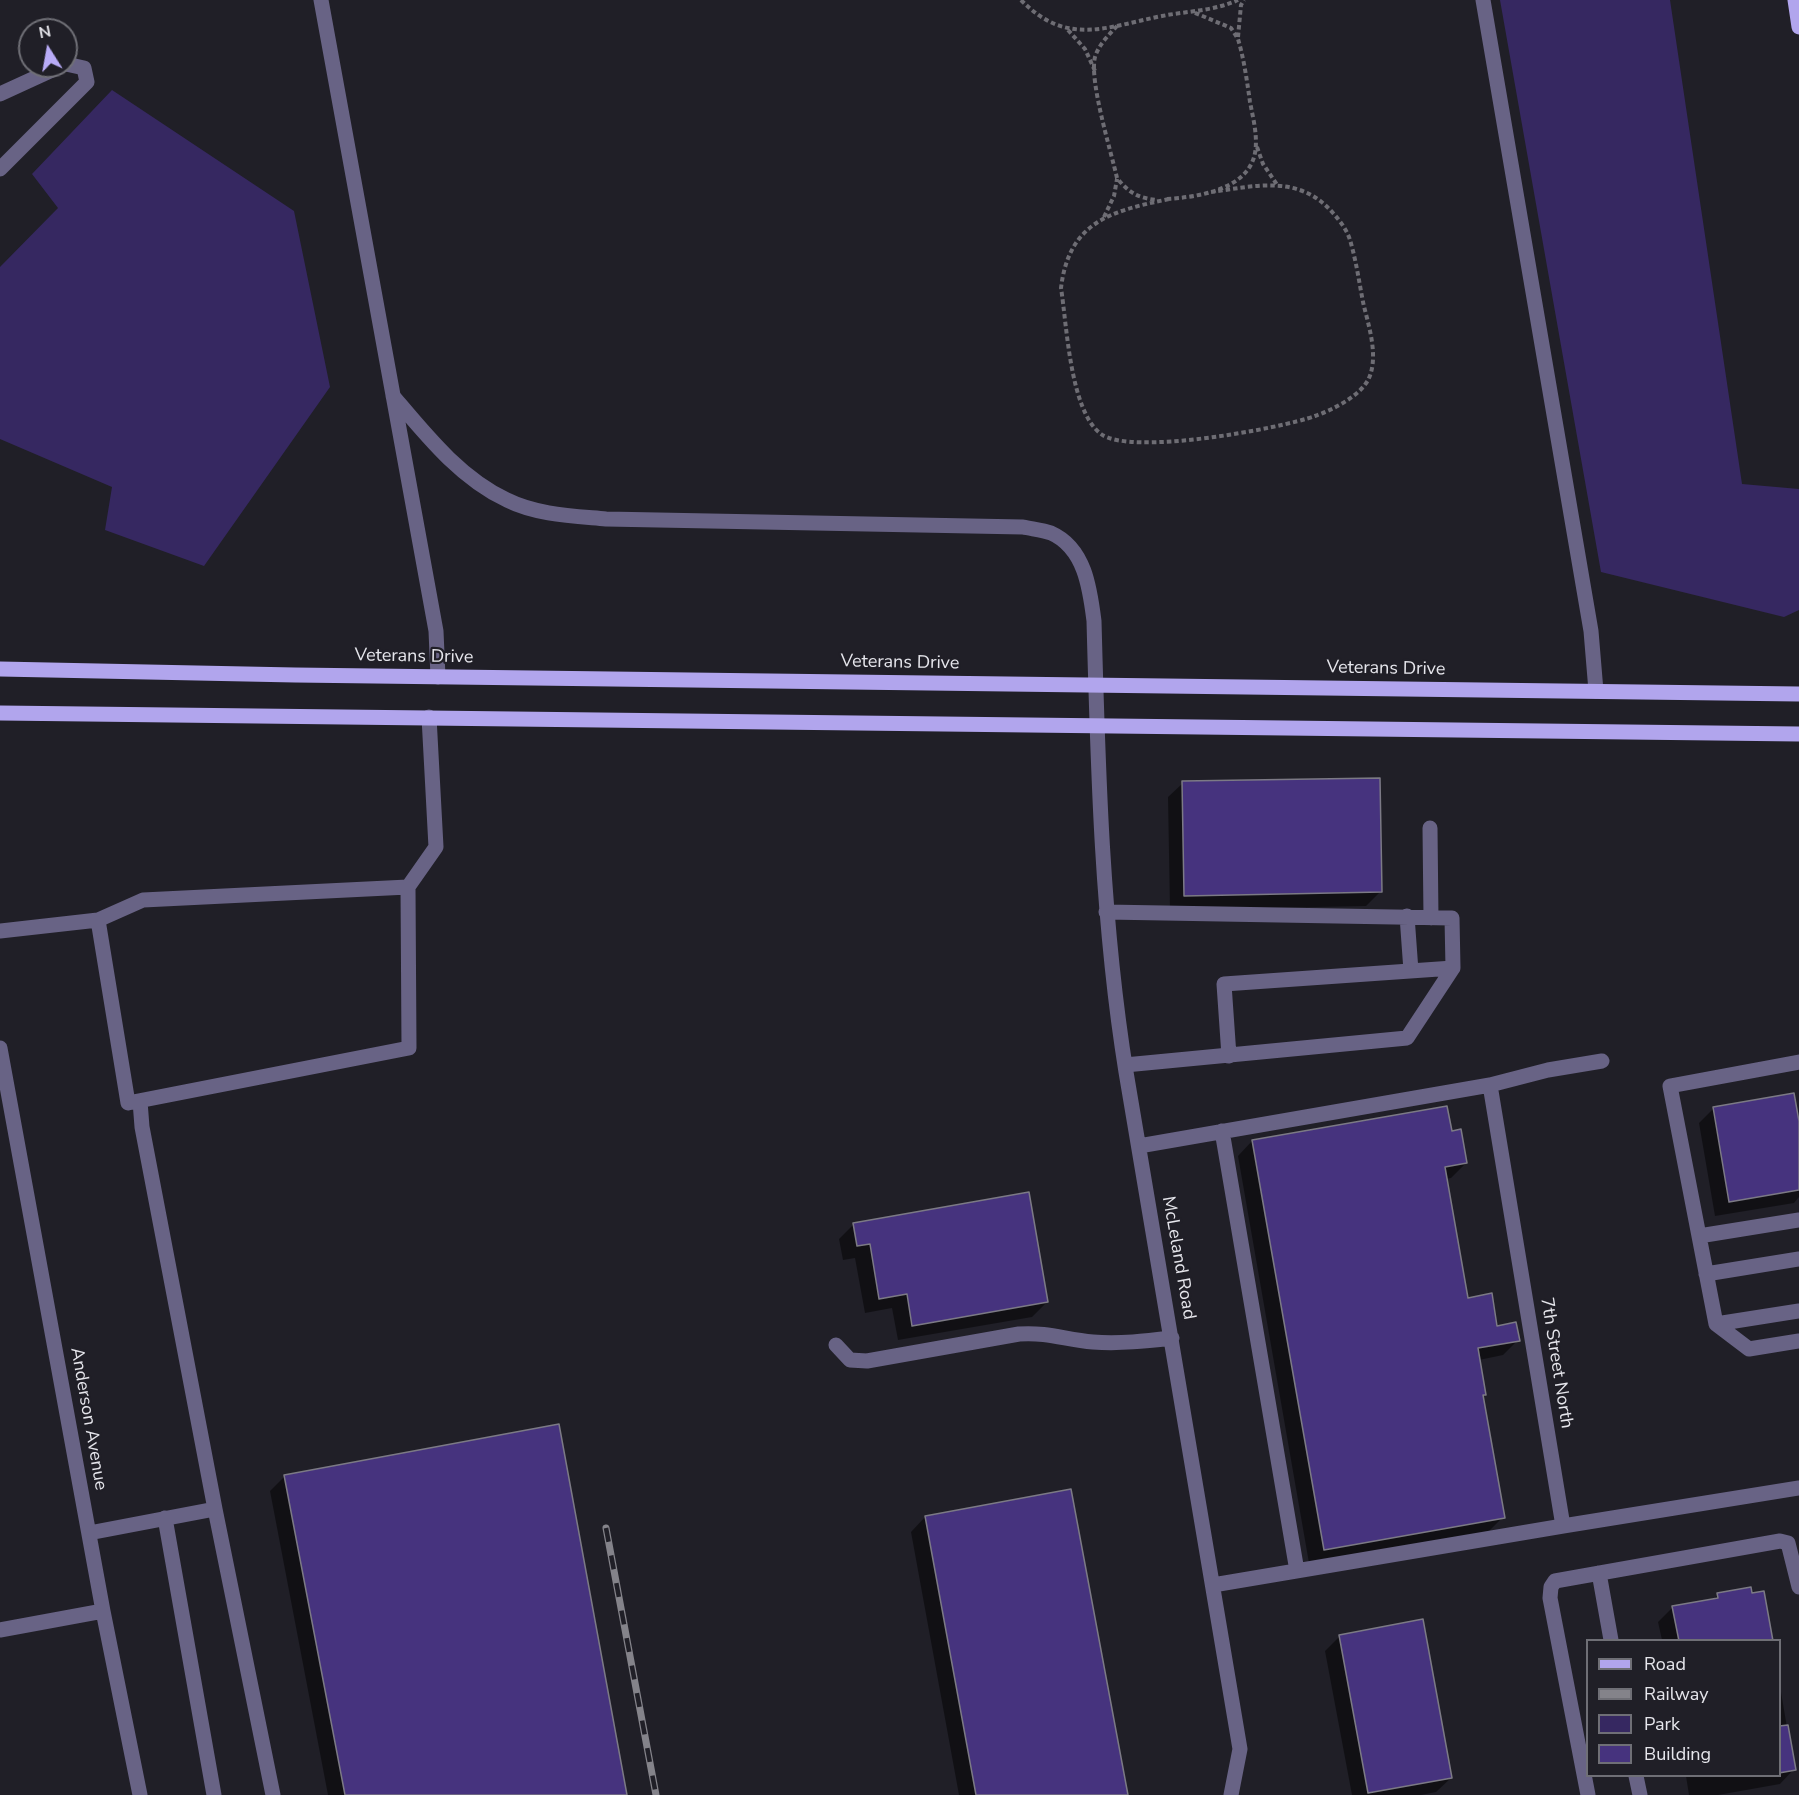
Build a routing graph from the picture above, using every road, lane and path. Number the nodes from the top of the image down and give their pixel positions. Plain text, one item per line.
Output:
1 (321, 0) edge
2 (1021, 0) edge
3 (1238, 0) edge
4 (1244, 0) edge
5 (1483, 0) edge
6 (1795, 0) edge
7 (1193, 12) junction
8 (1117, 26) junction
9 (1799, 27) edge
10 (1068, 29) junction
11 (1238, 39) junction
12 (78, 67) edge
13 (1095, 72) junction
14 (35, 78) edge
15 (0, 94) edge
16 (1256, 144) junction
17 (0, 169) edge
18 (1118, 178) junction
19 (1278, 186) junction
20 (1211, 192) junction
21 (1169, 199) junction
22 (1103, 218) junction
23 (393, 396) junction
24 (0, 669) edge
25 (438, 677) junction
26 (1096, 686) junction
27 (1596, 692) junction
28 (1799, 694) edge
29 (0, 713) edge
30 (429, 717) junction
31 (1096, 725) junction
32 (1799, 734) edge
33 (1430, 828) dead end
34 (408, 887) junction
35 (1106, 912) junction
36 (1407, 916) junction
37 (1431, 918) junction
38 (98, 920) junction
39 (0, 931) edge
40 (1453, 968) junction
41 (1411, 971) junction
42 (0, 1048) edge
43 (1230, 1056) junction
44 (1602, 1061) dead end
45 (1799, 1062) edge
46 (1125, 1065) junction
47 (1490, 1085) junction
48 (140, 1101) junction
49 (1222, 1131) junction
50 (1139, 1146) junction
51 (1799, 1220) edge
52 (1699, 1236) junction
53 (1799, 1259) edge
54 (1706, 1274) junction
55 (1799, 1311) edge
56 (1716, 1324) junction
57 (1172, 1338) junction
58 (1799, 1341) edge
59 (836, 1345) dead end
60 (1799, 1488) edge
61 (215, 1509) junction
62 (165, 1518) junction
63 (1563, 1526) junction
64 (89, 1533) junction
65 (1297, 1571) junction
66 (1599, 1573) junction
67 (1213, 1585) junction
68 (1799, 1587) edge
69 (103, 1611) junction
70 (0, 1630) edge
71 (1611, 1639) edge
72 (1636, 1777) edge
73 (140, 1795) edge
74 (214, 1795) edge
75 (273, 1795) edge
76 (1231, 1795) edge
77 (1588, 1795) edge
78 (1640, 1795) edge

1 - 23 street
2 - 10 path
3 - 7 path
4 - 11 path
5 - 27 street
6 - 9 main road
7 - 8 path
7 - 11 path
8 - 10 path
8 - 13 path
10 - 13 path
11 - 16 path
12 - 17 street
13 - 18 path
14 - 15 street
16 - 19 path
16 - 20 path
18 - 21 path
18 - 22 path
19 - 20 path
19 - 22 path
20 - 21 path
21 - 22 path
23 - 25 street
23 - 26 street, McLeland Road
24 - 25 main road, Veterans Drive
25 - 26 main road, Veterans Drive
26 - 27 main road, Veterans Drive
26 - 31 street, McLeland Road
27 - 28 main road, Veterans Drive
29 - 30 main road
30 - 31 main road
30 - 34 street
31 - 32 main road
31 - 35 street, McLeland Road
33 - 37 street
34 - 38 street
34 - 48 street
35 - 36 street
35 - 46 street, McLeland Road
36 - 37 street
36 - 41 street
37 - 40 street
38 - 39 street
38 - 48 street
40 - 41 street
40 - 43 street
41 - 43 street
42 - 64 street, Anderson Avenue
43 - 46 street
44 - 47 street
45 - 52 street
46 - 50 street, McLeland Road
47 - 49 street
47 - 63 street, 7th Street North
48 - 61 street
49 - 50 street
49 - 65 street
50 - 57 street, McLeland Road
51 - 52 street
52 - 54 street
53 - 54 street
54 - 56 street
55 - 56 street
56 - 58 street
57 - 59 street
57 - 67 street, McLeland Road
60 - 63 street
61 - 62 street
61 - 75 street
62 - 64 street
62 - 74 street
63 - 65 street
64 - 69 street, Anderson Avenue
65 - 67 street
66 - 68 street
66 - 71 street
66 - 77 street
67 - 76 street, McLeland Road
69 - 70 street
69 - 73 street, Anderson Avenue
72 - 78 street

